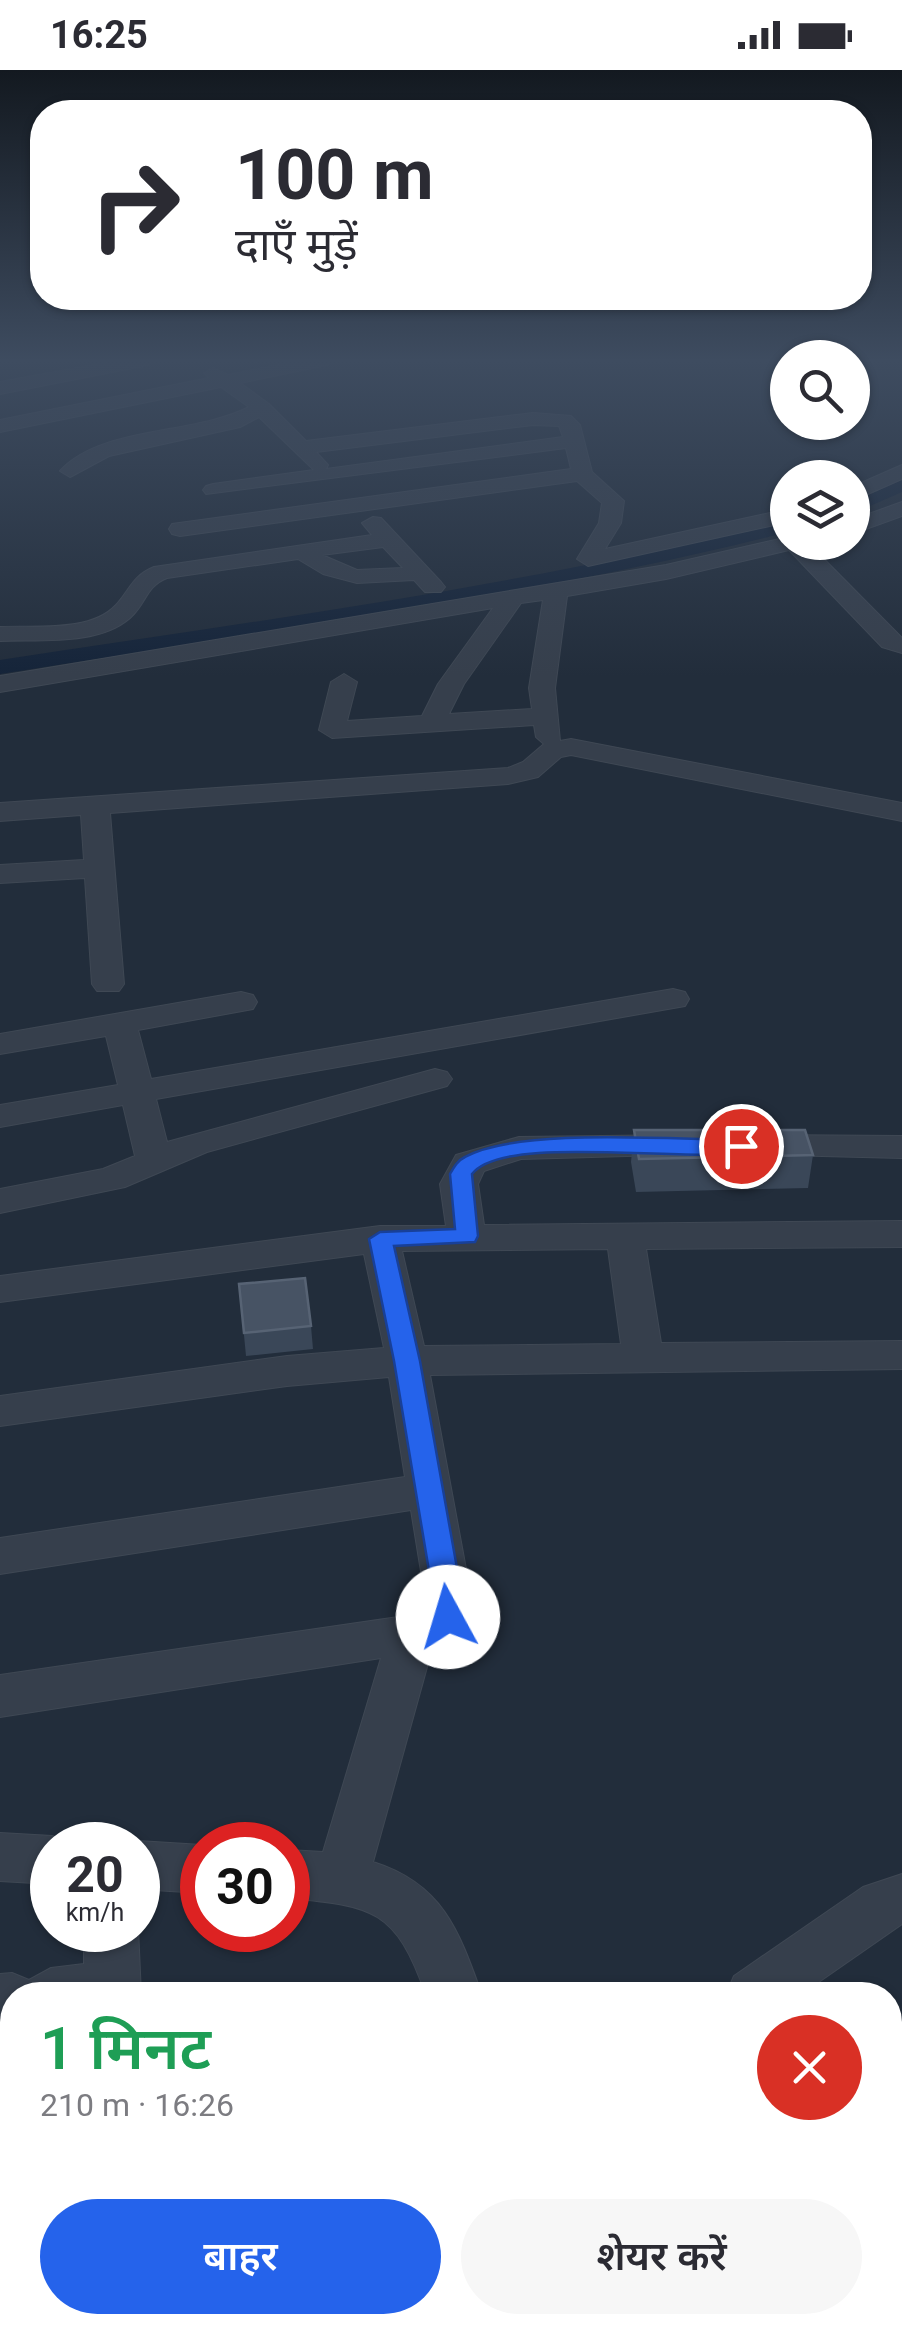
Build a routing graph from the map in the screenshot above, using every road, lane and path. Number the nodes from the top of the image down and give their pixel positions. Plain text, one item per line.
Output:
1 (80, 466) edge
2 (315, 466) edge
3 (389, 466) edge
4 (580, 466) edge
5 (902, 471) edge
6 (70, 472) dead end
7 (326, 474) junction
8 (582, 474) junction
9 (870, 486) edge
10 (213, 490) dead end
11 (355, 504) junction
12 (902, 508) edge
13 (770, 519) edge
14 (870, 526) edge
15 (180, 529) dead end
16 (389, 539) junction
17 (770, 548) edge
18 (300, 552) junction
19 (812, 560) edge
20 (435, 581) junction
21 (556, 592) junction
22 (512, 599) junction
23 (0, 634) edge
24 (902, 646) edge
25 (0, 660) edge
26 (344, 682) dead end
27 (0, 684) edge
28 (546, 716) junction
29 (431, 724) junction
30 (552, 750) junction
31 (95, 805) junction
32 (0, 812) edge
33 (902, 812) edge
34 (100, 868) junction
35 (0, 874) edge
36 (108, 984) dead end
37 (673, 999) dead end
38 (241, 1002) dead end
39 (120, 1022) junction
40 (0, 1044) edge
41 (435, 1080) dead end
42 (137, 1094) junction
43 (0, 1116) edge
44 (902, 1147) edge
45 (154, 1160) junction
46 (0, 1200) edge
47 (902, 1234) edge
48 (625, 1235) junction
49 (467, 1236) junction
50 (380, 1239) junction
51 (0, 1289) edge
52 (902, 1355) edge
53 (643, 1358) junction
54 (407, 1361) junction
55 (0, 1411) edge
56 (429, 1490) junction
57 (0, 1556) edge
58 (412, 1634) junction
59 (0, 1696) edge
60 (0, 1857) edge
61 (30, 1859) edge
62 (310, 1875) edge
63 (342, 1877) junction
64 (902, 1898) edge
65 (112, 1952) edge
66 (113, 1982) edge
67 (450, 1982) edge
68 (773, 1982) edge

1 - 6 street
2 - 7 street
3 - 7 street
4 - 8 street
5 - 9 street
7 - 10 street
7 - 11 street
8 - 11 street
8 - 13 street
11 - 15 street
11 - 16 street
12 - 14 street
16 - 18 street
16 - 20 street
17 - 21 street
18 - 20 street
18 - 23 street
19 - 24 street
20 - 25 street
21 - 22 street
21 - 28 street
22 - 27 street
22 - 29 street
26 - 29 street
28 - 29 street
28 - 30 street
30 - 31 street
30 - 33 street
31 - 32 street
31 - 34 street
34 - 35 street
34 - 36 street
37 - 42 street
38 - 39 street
39 - 40 street
39 - 42 street
41 - 45 street
42 - 43 street
42 - 45 street
44 - 49 street
45 - 46 street
47 - 48 street
48 - 49 street
48 - 53 street
49 - 50 street
50 - 51 street
50 - 54 street
52 - 53 street
53 - 54 street
54 - 55 street
54 - 56 street
56 - 57 street
56 - 58 street
58 - 59 street
58 - 63 street
60 - 61 street
62 - 63 street
63 - 67 street
64 - 68 street
65 - 66 street

